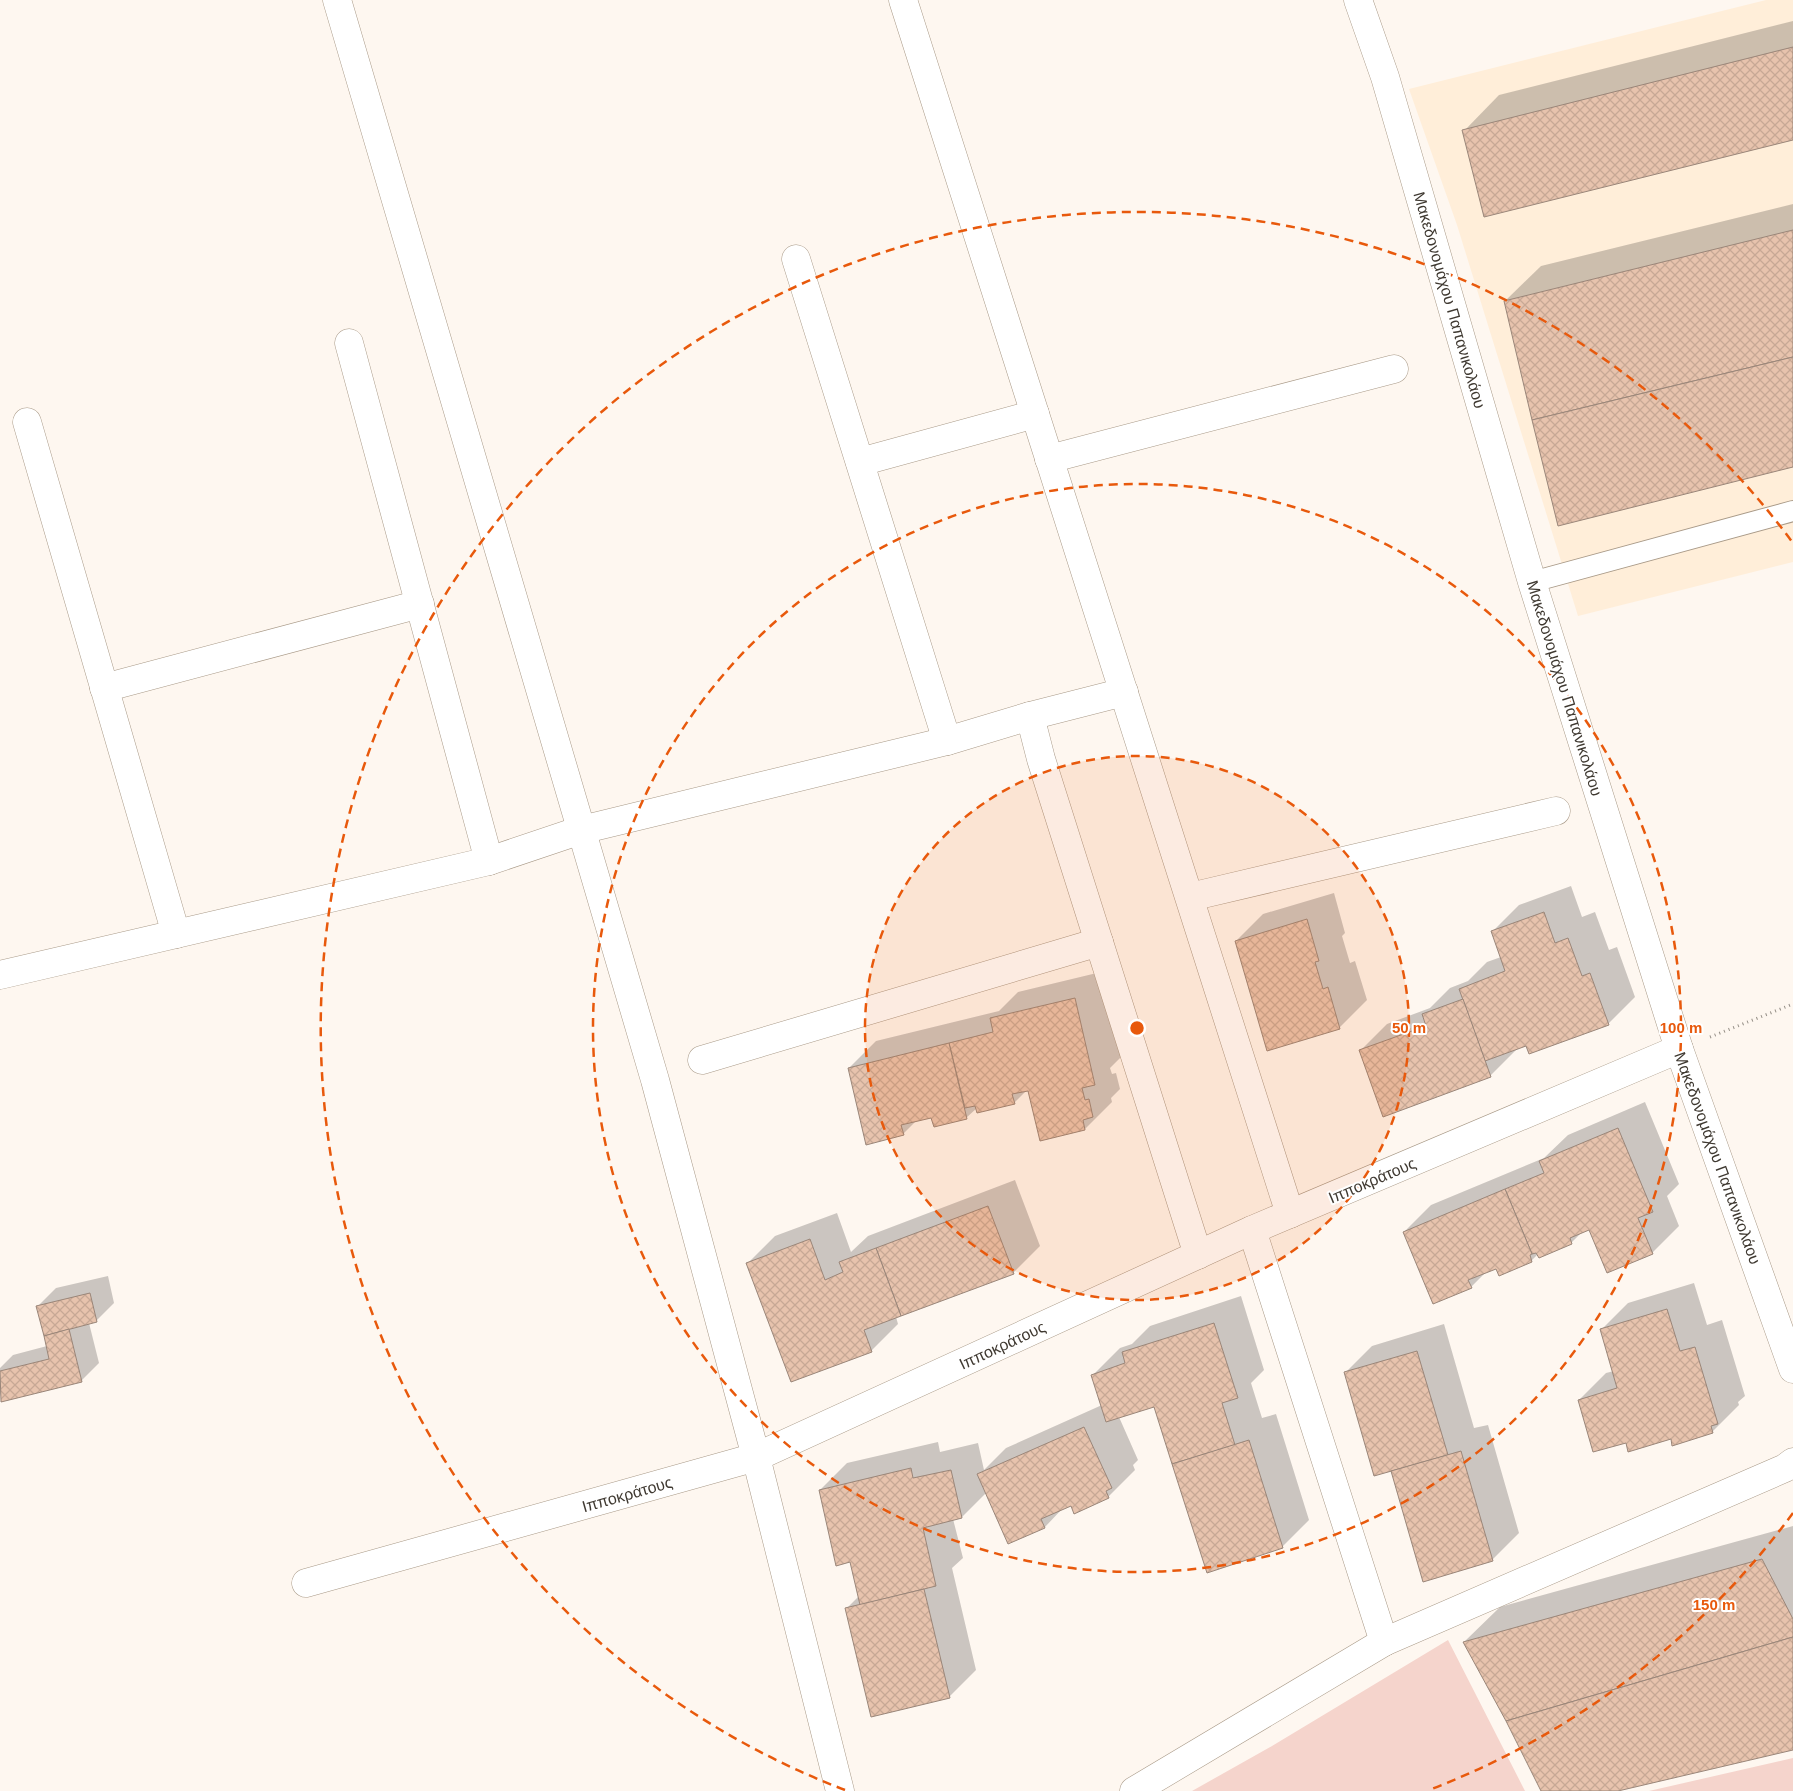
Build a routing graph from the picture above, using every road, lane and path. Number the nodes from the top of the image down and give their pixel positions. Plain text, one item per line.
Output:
1 (337, 0) edge
2 (903, 0) edge
3 (1358, 0) edge
4 (796, 259) dead end
5 (350, 343) dead end
6 (1394, 369) dead end
7 (1035, 414) junction
8 (27, 422) dead end
9 (1050, 459) junction
10 (860, 462) junction
11 (1793, 511) edge
12 (1532, 582) junction
13 (420, 604) junction
14 (104, 688) junction
15 (1124, 692) junction
16 (1030, 716) junction
17 (947, 741) junction
18 (1556, 811) dead end
19 (581, 830) junction
20 (489, 861) junction
21 (1190, 897) junction
22 (176, 934) junction
23 (1099, 942) junction
24 (0, 975) edge
25 (1793, 1004) edge
26 (1679, 1050) junction
27 (702, 1060) dead end
28 (1290, 1214) junction
29 (1252, 1230) junction
30 (1198, 1255) junction
31 (1793, 1369) edge
32 (756, 1457) junction
33 (1793, 1462) edge
34 (306, 1584) dead end
35 (1384, 1642) junction
36 (840, 1791) edge
37 (1134, 1791) edge

1 - 19 street
2 - 7 street
3 - 12 street, Μακεδονομάχου Παπανικολάου
4 - 10 street
5 - 13 street
6 - 9 street
7 - 9 street
7 - 10 street
8 - 14 street
9 - 15 street
10 - 17 street
11 - 12 lane
12 - 26 street, Μακεδονομάχου Παπανικολάου
13 - 14 street
13 - 20 street
14 - 22 street
15 - 16 street
15 - 21 street
16 - 17 street
16 - 23 street
17 - 19 street
18 - 21 street
19 - 20 street
19 - 32 street
20 - 22 street
21 - 28 street
22 - 24 street
23 - 27 street
23 - 30 street
25 - 26 path
26 - 28 street, Ιπποκράτους
26 - 31 street, Μακεδονομάχου Παπανικολάου
28 - 29 street, Ιπποκράτους
29 - 30 street, Ιπποκράτους
29 - 35 street
30 - 32 street, Ιπποκράτους
32 - 34 street, Ιπποκράτους
32 - 36 street
33 - 35 street
35 - 37 street

